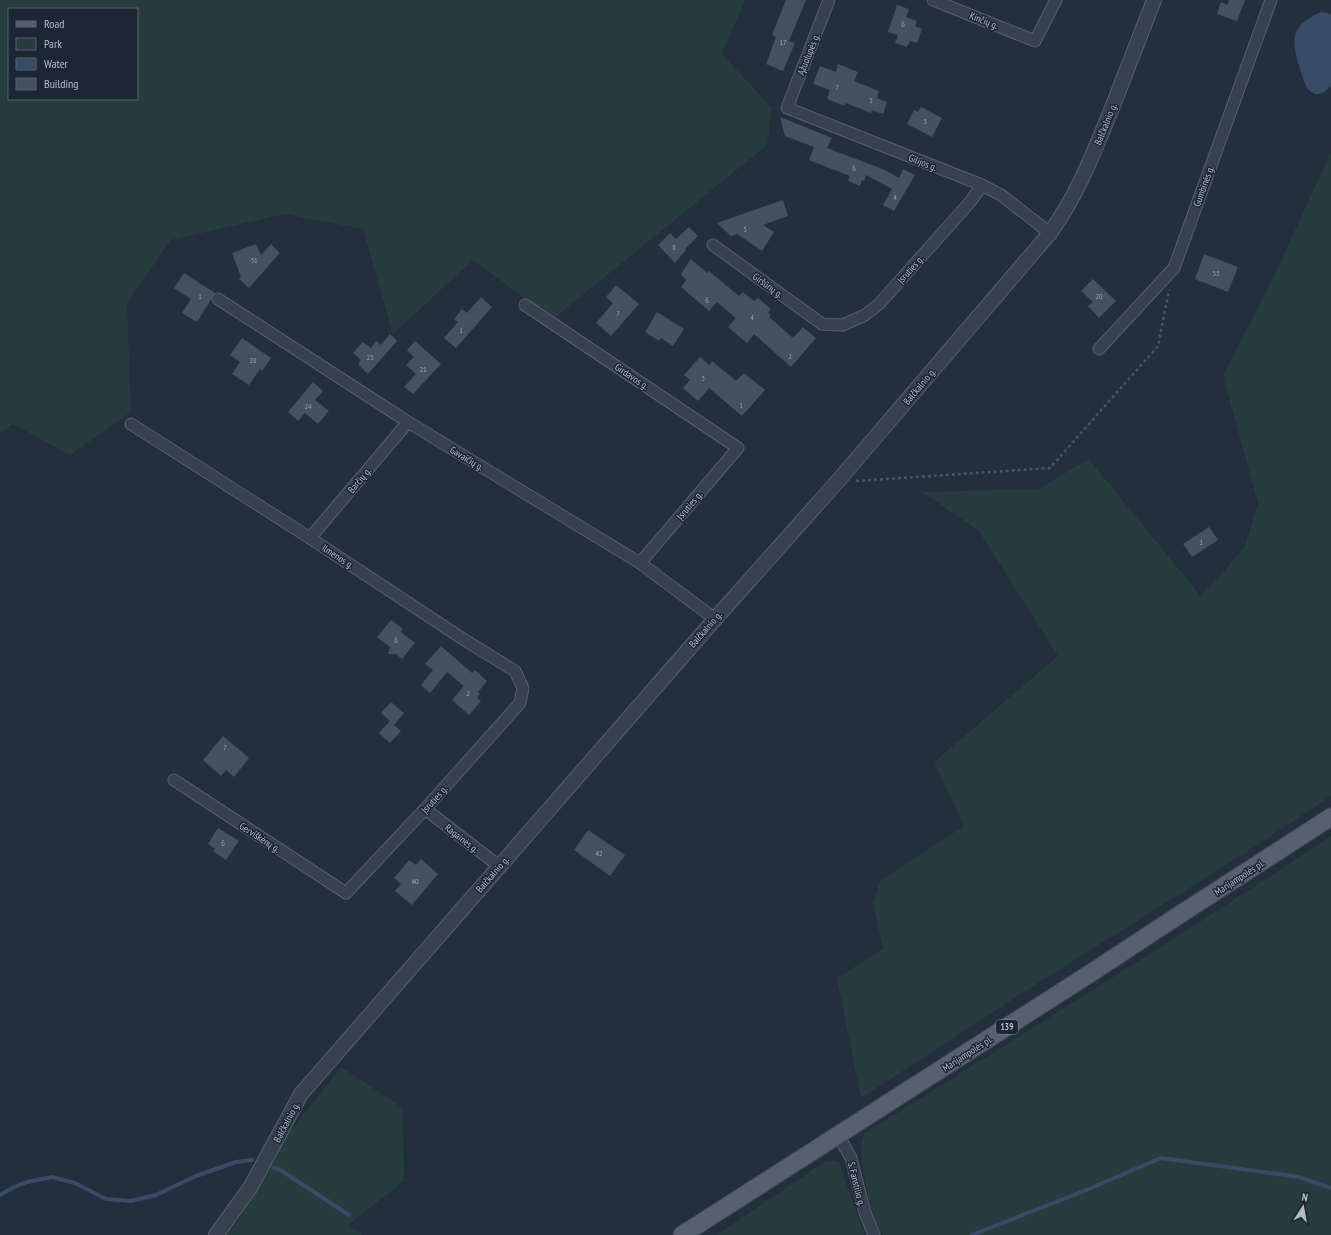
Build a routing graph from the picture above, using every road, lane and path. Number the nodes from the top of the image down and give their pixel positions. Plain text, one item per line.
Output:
1 (829, 0) edge
2 (933, 0) edge
3 (1056, 0) edge
4 (1154, 0) edge
5 (1270, 0) edge
6 (787, 108) joint
7 (982, 185) junction
8 (1050, 233) junction
9 (713, 245) dead end
10 (1174, 268) junction
11 (218, 299) dead end
12 (525, 305) dead end
13 (822, 324) joint
14 (1099, 349) dead end
15 (408, 422) junction
16 (131, 424) dead end
17 (738, 448) joint
18 (838, 482) junction
19 (310, 538) junction
20 (640, 563) junction
21 (714, 619) junction
22 (520, 703) joint
23 (174, 780) dead end
24 (426, 809) junction
25 (1331, 817) edge
26 (499, 866) junction
27 (346, 893) joint
28 (838, 1135) junction
29 (216, 1235) edge
30 (682, 1235) edge
31 (874, 1235) edge

1 - 6 street, Ąžuolupės g.
2 - 3 street, Kinčių g.
4 - 8 street, Balčkalnio g.
5 - 10 street, Gumbinės g.
6 - 7 street, Gilijos g.
7 - 8 street, Gilijos g.
7 - 13 street, Įsruties g.
8 - 18 street, Balčkalnio g.
9 - 13 street, Giršūnų g.
10 - 14 street, Gumbinės g.
10 - 18 path
11 - 15 street, Gavaičių g.
12 - 17 street, Girdavos g.
15 - 19 street, Barčių g.
15 - 20 street, Gavaičių g.
16 - 19 street, Ilmenos g.
17 - 20 street, Įsruties g.
18 - 21 street, Balčkalnio g.
19 - 22 street, Ilmenos g.
20 - 21 street, Gavaičių g.
21 - 26 street, Balčkalnio g.
22 - 24 street, Įsruties g.
23 - 27 street, Gerviškėnų g.
24 - 26 street, Ragainės g.
24 - 27 street, Įsruties g.
25 - 28 main road, Marijampolės pl. / 139
26 - 29 street, Balčkalnio g.
28 - 30 main road, Marijampolės pl. / 139
28 - 31 street, S. Fanstilio g.

